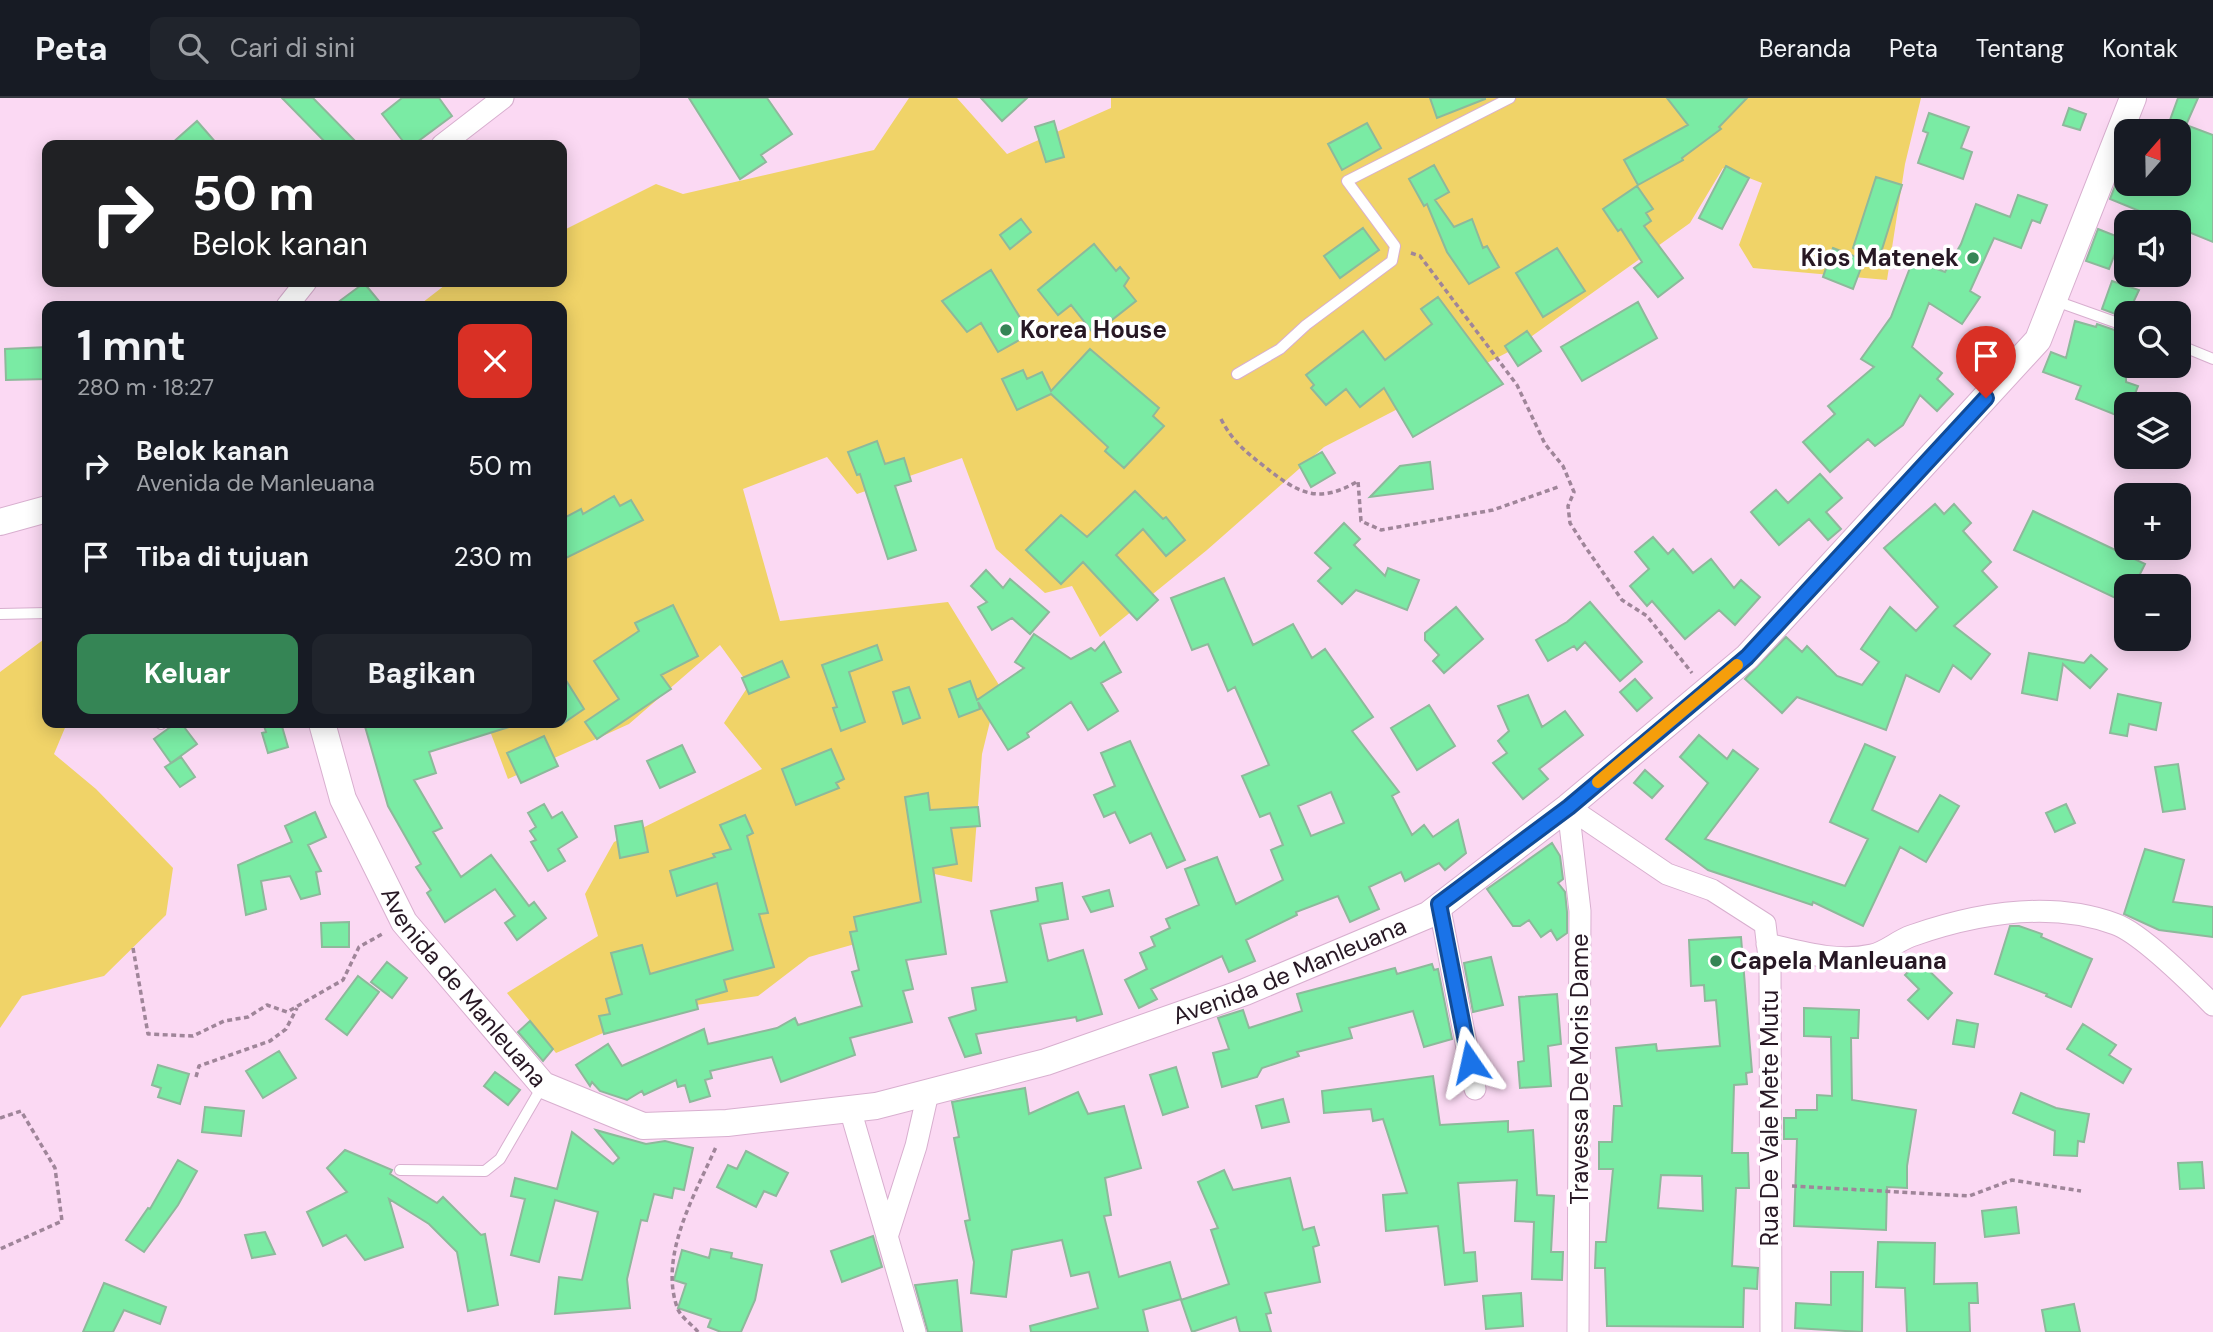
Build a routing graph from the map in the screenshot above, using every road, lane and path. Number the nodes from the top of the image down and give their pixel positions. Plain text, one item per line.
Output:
1 (1510, 98) edge
2 (2133, 98) edge
3 (488, 102) edge
4 (447, 140) edge
5 (1405, 251) dead end
6 (302, 287) edge
7 (2053, 300) junction
8 (291, 301) edge
9 (2114, 322) edge
10 (2191, 350) edge
11 (2213, 359) edge
12 (1237, 374) dead end
13 (1221, 419) dead end
14 (1558, 487) dead end
15 (42, 510) edge
16 (0, 522) edge
17 (42, 612) edge
18 (0, 614) edge
19 (1696, 677) dead end
20 (323, 728) edge
21 (1569, 807) junction
22 (1439, 904) junction
23 (404, 922) junction
24 (1767, 944) junction
25 (133, 948) dead end
26 (2213, 1005) edge
27 (298, 1006) junction
28 (196, 1077) dead end
29 (543, 1085) junction
30 (1475, 1088) dead end
31 (928, 1093) junction
32 (850, 1109) junction
33 (0, 1118) edge
34 (727, 1123) junction
35 (400, 1170) dead end
36 (1783, 1186) dead end
37 (2081, 1191) dead end
38 (887, 1237) junction
39 (0, 1249) edge
40 (698, 1332) edge
41 (915, 1332) edge
42 (1578, 1332) edge
43 (1771, 1332) edge

1 - 12 lane
2 - 7 street, Avenida de Manleuana
3 - 4 street
5 - 19 path
6 - 8 street
7 - 9 lane
7 - 21 street, Avenida de Manleuana
10 - 11 lane
13 - 14 path
15 - 16 street
17 - 18 lane
20 - 23 street, Avenida de Manleuana
21 - 22 street, Avenida de Manleuana
21 - 24 street, Rua De Vale Mete Mutu
21 - 42 street, Travessa De Moris Dame
22 - 30 street
22 - 31 street, Avenida de Manleuana
23 - 27 path
23 - 29 street, Avenida de Manleuana
24 - 26 street
24 - 43 street, Rua De Vale Mete Mutu
25 - 27 path
27 - 28 path
29 - 34 street, Avenida de Manleuana
29 - 35 lane
31 - 32 street, Avenida de Manleuana
31 - 38 street
32 - 34 street, Avenida de Manleuana
32 - 38 street
33 - 39 path
34 - 40 path
36 - 37 path
38 - 41 street

